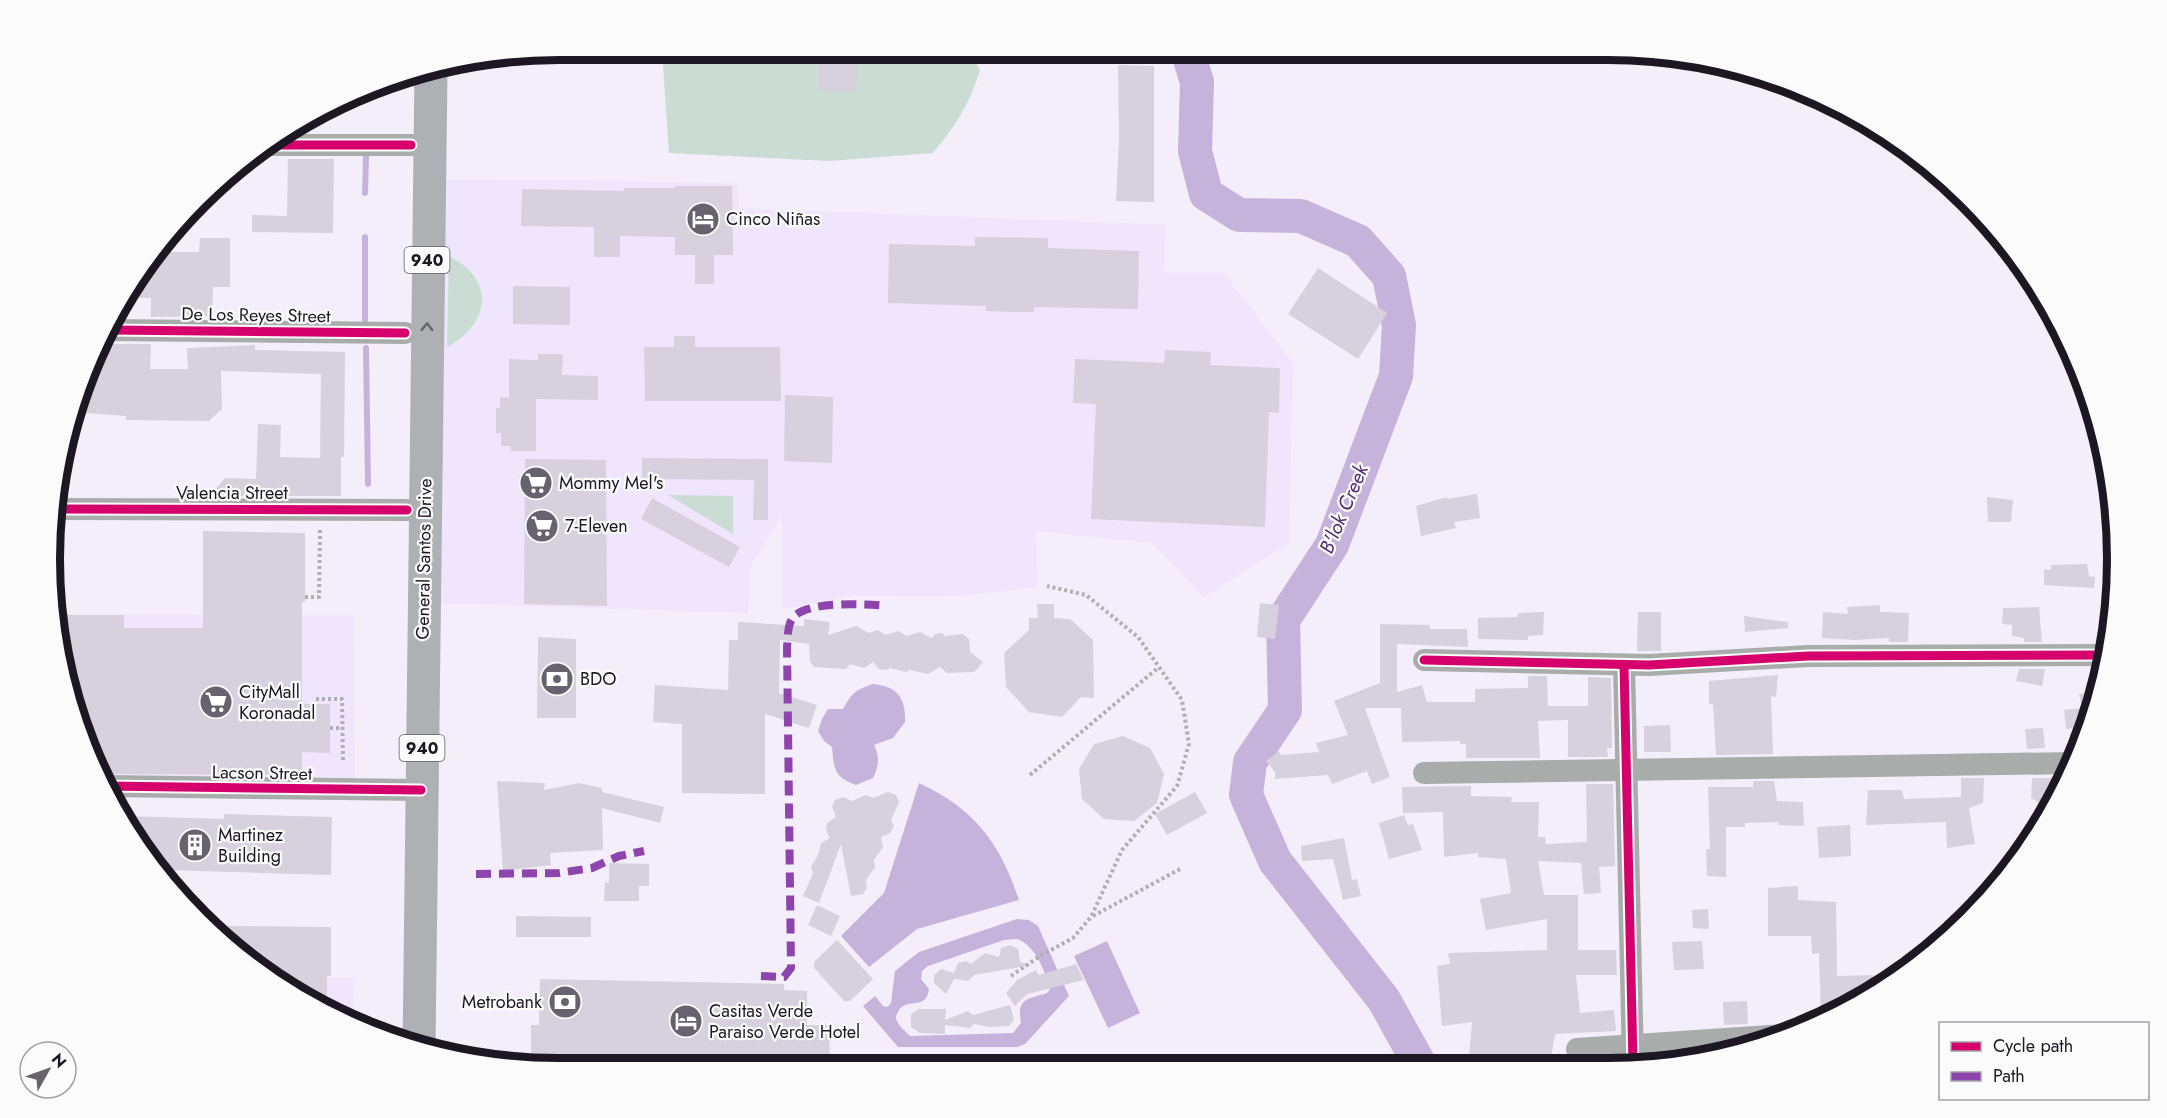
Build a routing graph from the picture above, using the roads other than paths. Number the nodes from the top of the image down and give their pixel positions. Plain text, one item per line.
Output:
1 (431, 77) edge
2 (412, 82) edge
3 (281, 145) edge
4 (411, 145) junction
5 (116, 330) edge
6 (405, 333) junction
7 (63, 509) edge
8 (407, 510) junction
9 (2097, 655) edge
10 (1424, 660) dead end
11 (1624, 665) junction
12 (2063, 763) edge
13 (1627, 771) junction
14 (1424, 773) dead end
15 (115, 786) edge
16 (412, 790) junction
17 (402, 1033) edge
18 (419, 1038) edge
19 (1735, 1041) edge
20 (1577, 1049) dead end
21 (1633, 1055) edge

16 -> 1 highway, General Santos Drive / 940
2 - 4 highway, General Santos Drive / 940
3 - 4 street
4 - 6 highway, General Santos Drive / 940
5 - 6 street, De Los Reyes Street
6 - 8 highway, General Santos Drive / 940
7 - 8 street, Valencia Street
8 - 16 highway, General Santos Drive / 940
9 - 11 street
10 - 11 street
11 - 13 street
12 - 13 street
13 - 14 street
13 - 21 street
15 - 16 street, Lacson Street
16 - 17 highway, General Santos Drive / 940
16 - 18 highway, General Santos Drive / 940
19 - 21 street
20 - 21 street

